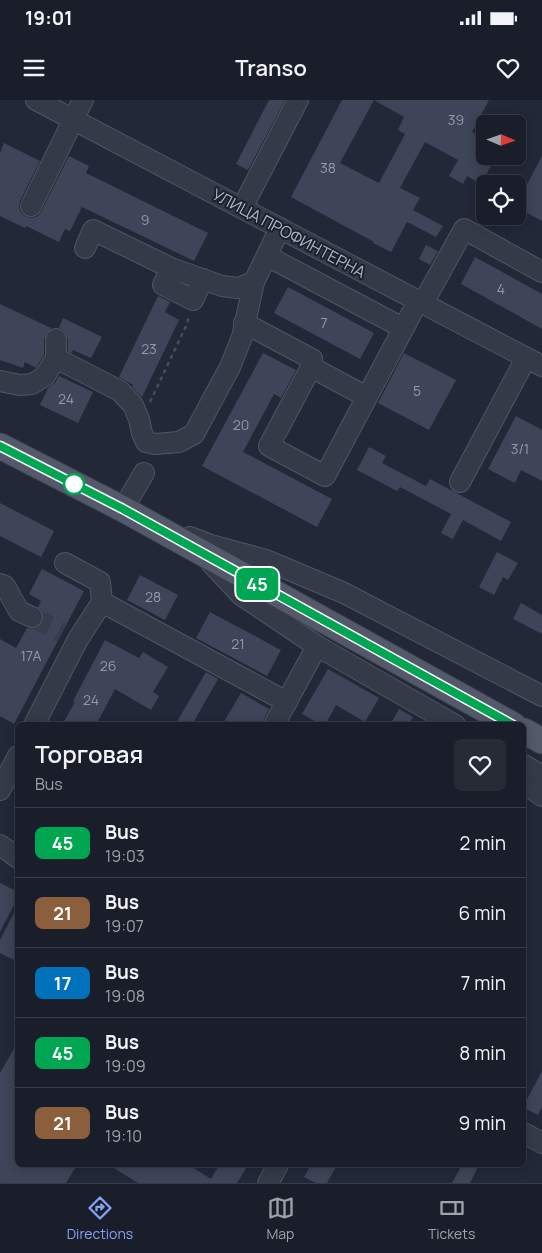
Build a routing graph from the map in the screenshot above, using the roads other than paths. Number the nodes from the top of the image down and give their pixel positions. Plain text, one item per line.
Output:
1 (36, 100) edge
2 (83, 100) edge
3 (298, 100) edge
4 (73, 119) junction
5 (32, 206) dead end
6 (242, 208) junction
7 (280, 228) junction
8 (85, 248) dead end
9 (267, 256) junction
10 (172, 268) junction
11 (542, 272) edge
12 (203, 279) junction
13 (254, 282) junction
14 (420, 302) junction
15 (244, 323) junction
16 (403, 328) junction
17 (534, 362) edge
18 (311, 367) junction
19 (0, 381) edge
20 (367, 397) junction
21 (0, 446) edge
22 (144, 473) dead end
23 (460, 482) dead end
24 (132, 514) junction
25 (203, 554) junction
26 (65, 564) dead end
27 (0, 584) edge
28 (102, 602) junction
29 (32, 618) tunnel mouth
30 (317, 646) junction
31 (542, 696) edge
32 (287, 702) junction
33 (35, 722) edge
34 (276, 722) edge
35 (450, 722) edge
36 (508, 722) edge
37 (526, 732) edge
38 (542, 741) edge
39 (11, 758) edge
40 (526, 766) edge
41 (542, 776) edge
42 (526, 787) edge
43 (0, 790) edge
44 (542, 796) edge
45 (0, 845) edge
46 (15, 856) edge
47 (526, 1134) edge
48 (542, 1143) edge
49 (277, 1167) edge
50 (268, 1183) edge

1 - 4 street, УЛИЦА ПРОФИНТЕРНА
2 - 4 street
3 - 6 street
4 - 5 street
4 - 6 street, УЛИЦА ПРОФИНТЕРНА
6 - 7 street, УЛИЦА ПРОФИНТЕРНА
7 - 9 street
7 - 14 street, УЛИЦА ПРОФИНТЕРНА
8 - 10 street
9 - 13 street
9 - 16 street
10 - 12 street
10 - 12 street
11 - 14 street
12 - 13 street
13 - 15 street
14 - 16 street
14 - 17 street, УЛИЦА ПРОФИНТЕРНА
15 - 18 street
15 - 19 street
16 - 20 street
17 - 23 street
18 - 20 street
18 - 20 street
21 - 24 main road
22 - 24 street
24 - 25 main road
24 - 31 street
25 - 30 street
25 - 36 main road
26 - 28 street
27 - 29 street
28 - 32 street
28 - 33 street
30 - 32 street
30 - 35 street
32 - 34 street
37 - 38 main road
39 - 43 street
40 - 41 street
42 - 44 street
45 - 46 street
47 - 48 street
49 - 50 street

